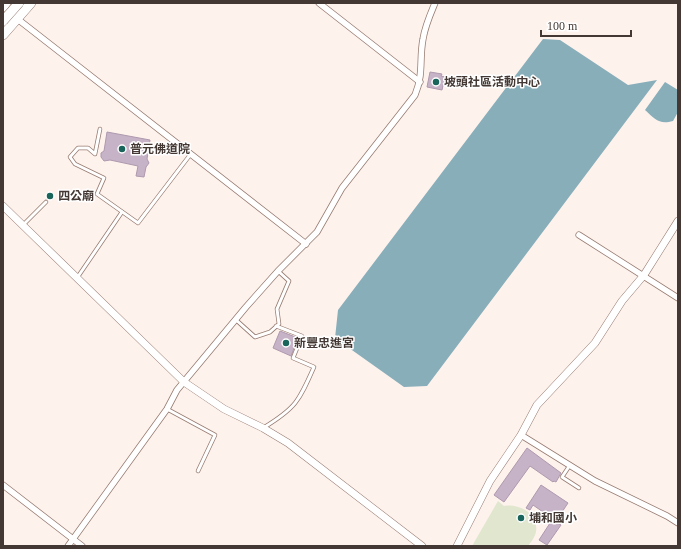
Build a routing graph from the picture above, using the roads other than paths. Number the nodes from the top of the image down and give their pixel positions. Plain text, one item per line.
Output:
1 (6, 3) edge
2 (19, 3) edge
3 (31, 3) edge
4 (318, 3) edge
5 (435, 3) edge
6 (3, 7) edge
7 (17, 19) junction
8 (3, 21) edge
9 (3, 35) edge
10 (420, 82) junction
11 (100, 129) dead end
12 (190, 155) junction
13 (46, 202) dead end
14 (3, 206) edge
15 (122, 212) junction
16 (678, 221) edge
17 (23, 225) junction
18 (579, 235) dead end
19 (306, 244) junction
20 (278, 271) junction
21 (644, 275) junction
22 (77, 278) junction
23 (678, 298) edge
24 (236, 319) junction
25 (276, 326) junction
26 (184, 382) junction
27 (167, 409) junction
28 (263, 428) junction
29 (521, 435) junction
30 (570, 465) junction
31 (198, 471) dead end
32 (3, 485) edge
33 (579, 488) dead end
34 (678, 523) edge
35 (73, 539) junction
36 (68, 546) edge
37 (82, 546) edge
38 (422, 546) edge
39 (457, 546) edge

1 - 6 main road
2 - 8 main road, bridge
3 - 7 main road
4 - 10 street
5 - 10 street
6 - 7 street
7 - 9 main road
7 - 12 street
10 - 19 street
11 - 15 lane
12 - 15 lane
12 - 19 street
13 - 17 lane
14 - 17 street
15 - 22 lane
16 - 21 street
17 - 22 street
18 - 21 street
19 - 20 street
20 - 24 street
20 - 25 lane
21 - 23 street
21 - 29 street
22 - 26 street
24 - 25 lane
24 - 26 street
25 - 28 lane
26 - 27 street
26 - 28 street
27 - 31 lane
27 - 35 street
28 - 38 street
29 - 30 street
29 - 39 street
30 - 33 lane
30 - 34 street
32 - 35 street
35 - 36 street
35 - 37 street

